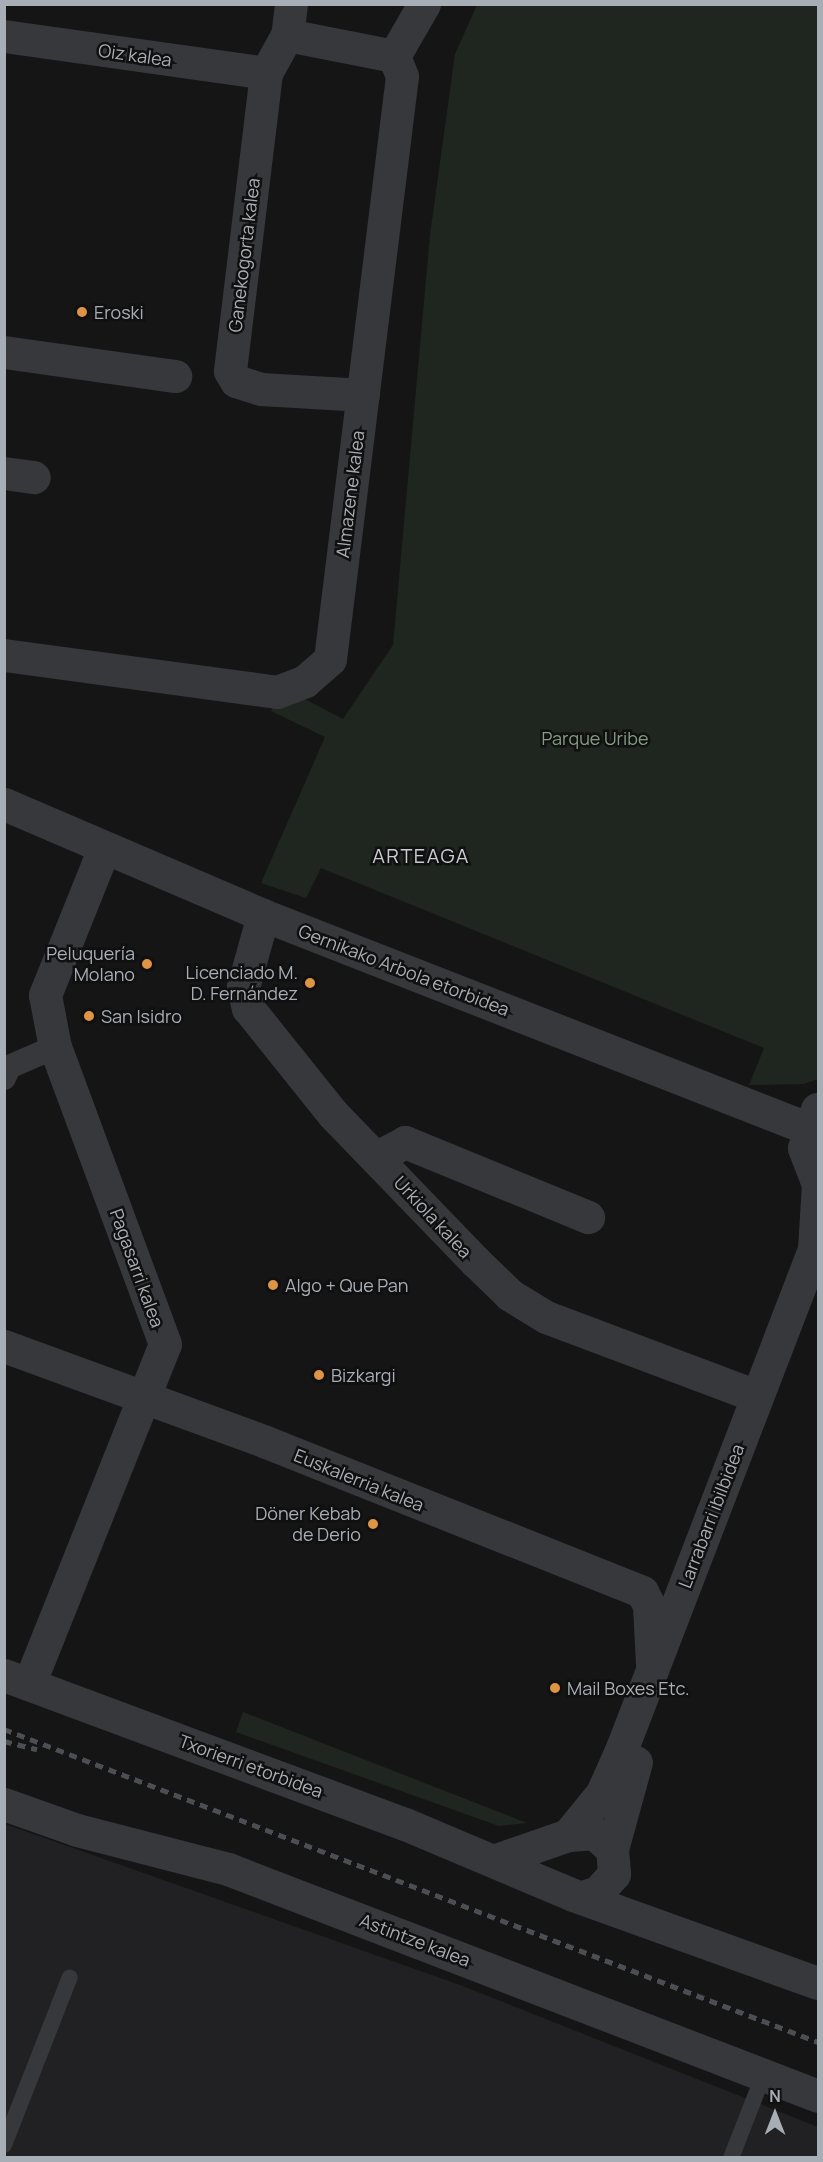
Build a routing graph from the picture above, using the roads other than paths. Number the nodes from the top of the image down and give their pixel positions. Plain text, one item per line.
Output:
1 (424, 4) edge
2 (289, 20) edge
3 (4, 36) edge
4 (394, 56) junction
5 (266, 73) junction
6 (4, 352) edge
7 (175, 376) dead end
8 (363, 395) junction
9 (4, 655) edge
10 (4, 804) edge
11 (104, 848) junction
12 (263, 915) junction
13 (55, 1047) junction
14 (6, 1070) edge
15 (813, 1118) edge
16 (377, 1157) junction
17 (818, 1184) edge
18 (588, 1217) dead end
19 (819, 1289) edge
20 (4, 1346) edge
21 (756, 1396) junction
22 (146, 1397) junction
23 (652, 1664) junction
24 (17, 1679) edge
25 (4, 1804) edge
26 (563, 1839) junction
27 (613, 1855) junction
28 (496, 1860) junction
29 (574, 1893) junction
30 (661, 1922) junction
31 (70, 1977) dead end
32 (819, 1983) edge
33 (764, 2073) junction
34 (819, 2096) edge
35 (4, 2145) edge
36 (731, 2157) edge

1 - 4 street
2 - 4 street
2 - 5 street, Ganekogorta kalea
3 - 5 street, Oiz kalea
4 - 8 street, Almazene kalea
5 - 8 street, Ganekogorta kalea
6 - 7 street
8 - 9 street, Almazene kalea
10 - 11 street, Gernikako Arbola etorbidea
11 - 12 street, Gernikako Arbola etorbidea
11 - 13 street, Pagasarri kalea
12 - 15 street, Gernikako Arbola etorbidea
12 - 16 street, Urkiola kalea
13 - 14 street
13 - 22 street, Pagasarri kalea
15 - 17 street
16 - 18 street
16 - 21 street, Urkiola kalea
17 - 21 street, Larrabarri ibilbidea
19 - 27 street, Larrabarri ibilbidea
20 - 22 street, Euskalerria kalea
21 - 23 street, Larrabarri ibilbidea
22 - 23 street, Euskalerria kalea
22 - 24 street, Pagasarri kalea
23 - 26 street, Larrabarri ibilbidea
24 - 28 street, Txorierri etorbidea
25 - 33 street, Astintze kalea
26 - 27 street
26 - 28 street
26 - 29 street
27 - 29 street
27 - 30 street
28 - 29 street, Txorierri etorbidea
29 - 30 street, Txorierri etorbidea
30 - 32 street, Txorierri etorbidea
31 - 35 lane
33 - 34 street, Astintze kalea
33 - 36 lane

